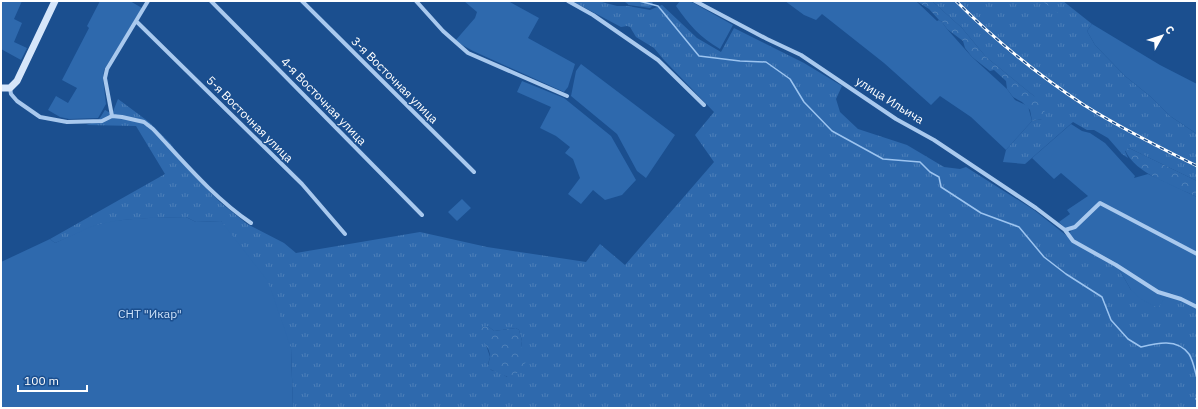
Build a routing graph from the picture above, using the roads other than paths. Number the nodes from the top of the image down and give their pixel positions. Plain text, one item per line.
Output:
1 (55, 1) edge
2 (148, 1) edge
3 (211, 1) edge
4 (302, 1) edge
5 (416, 1) edge
6 (568, 1) edge
7 (695, 1) edge
8 (136, 21) junction
9 (1, 88) edge
10 (10, 88) junction
11 (567, 96) dead end
12 (704, 105) dead end
13 (112, 116) junction
14 (474, 172) dead end
15 (422, 215) dead end
16 (251, 223) dead end
17 (1065, 230) junction
18 (345, 234) dead end
19 (1197, 254) edge
20 (1197, 307) edge

1 - 10 street
2 - 8 street
3 - 15 street, 4-я Восточная улица
4 - 14 street, 3-я Восточная улица
5 - 11 street
6 - 12 street
7 - 17 street, улица Ильича
8 - 13 street
8 - 18 street, 5-я Восточная улица
9 - 10 street
10 - 13 street
13 - 16 street
17 - 19 street
17 - 20 street, улица Ильича

